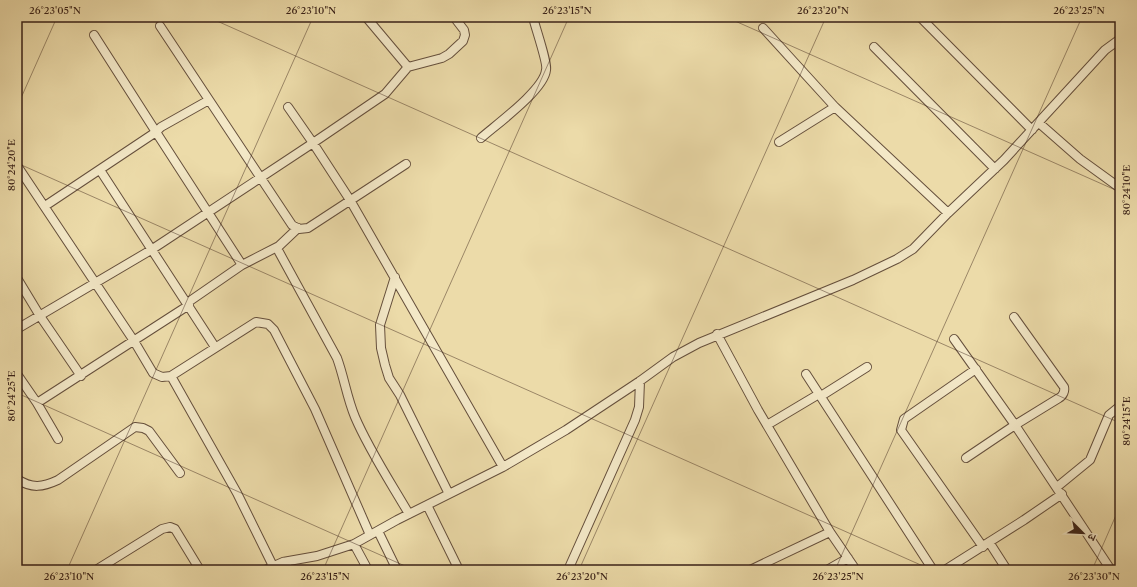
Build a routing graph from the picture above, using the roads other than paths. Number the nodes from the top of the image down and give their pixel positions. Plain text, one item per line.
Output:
1 (366, 17) edge
2 (454, 17) edge
3 (533, 17) edge
4 (920, 17) edge
5 (160, 26) dead end
6 (763, 28) dead end
7 (94, 35) dead end
8 (1120, 39) edge
9 (874, 48) dead end
10 (408, 67) junction
11 (209, 100) junction
12 (288, 107) dead end
13 (835, 107) junction
14 (1039, 123) junction
15 (1032, 130) junction
16 (156, 132) junction
17 (481, 138) dead end
18 (779, 142) dead end
19 (313, 143) junction
20 (406, 164) dead end
21 (18, 166) dead end
22 (995, 169) junction
23 (100, 170) junction
24 (260, 178) junction
25 (1120, 188) edge
26 (350, 200) junction
27 (45, 206) junction
28 (207, 213) junction
29 (948, 213) junction
30 (298, 228) junction
31 (151, 250) junction
32 (279, 252) dead end
33 (242, 265) junction
34 (394, 277) junction
35 (17, 278) edge
36 (94, 282) junction
37 (188, 304) junction
38 (40, 316) junction
39 (1014, 317) dead end
40 (17, 329) edge
41 (717, 334) junction
42 (954, 339) dead end
43 (134, 340) junction
44 (215, 347) junction
45 (867, 367) dead end
46 (976, 369) junction
47 (17, 374) edge
48 (806, 374) dead end
49 (81, 376) junction
50 (171, 376) junction
51 (640, 381) junction
52 (820, 395) junction
53 (37, 404) junction
54 (1120, 406) edge
55 (767, 425) junction
56 (1015, 425) junction
57 (58, 438) dead end
58 (966, 458) dead end
59 (503, 467) junction
60 (180, 473) dead end
61 (17, 479) edge
62 (1057, 487) junction
63 (449, 494) junction
64 (1062, 494) junction
65 (427, 505) junction
66 (409, 514) junction
67 (830, 532) junction
68 (374, 533) junction
69 (354, 544) junction
70 (986, 544) junction
71 (848, 558) junction
72 (283, 562) junction
73 (273, 566) junction
74 (96, 570) edge
75 (200, 570) edge
76 (265, 570) edge
77 (290, 570) edge
78 (368, 570) edge
79 (397, 570) edge
80 (459, 570) edge
81 (568, 570) edge
82 (750, 570) edge
83 (827, 570) edge
84 (856, 570) edge
85 (932, 570) edge
86 (945, 570) edge
87 (1007, 570) edge
88 (1111, 570) edge

1 - 10 street
2 - 10 street
3 - 17 street
4 - 15 street
5 - 11 street
6 - 13 street
7 - 16 street
8 - 14 street
9 - 22 street
10 - 19 street
11 - 16 street
11 - 24 street
12 - 19 street
13 - 18 street
13 - 29 street
14 - 15 street
14 - 25 street
15 - 22 street
16 - 23 street
16 - 28 street
19 - 24 street
19 - 26 street
20 - 26 street
21 - 27 street
22 - 29 street
23 - 27 street
23 - 31 street
24 - 28 street
24 - 30 street
26 - 30 street
26 - 34 street
27 - 36 street
28 - 31 street
28 - 33 street
29 - 41 street
30 - 33 street
31 - 36 street
31 - 37 street
32 - 66 street
33 - 37 street
34 - 59 street
34 - 63 street
35 - 38 street
36 - 38 street
36 - 43 street
37 - 43 street
37 - 44 street
38 - 40 street
38 - 49 street
39 - 56 street
41 - 51 street
41 - 55 street
42 - 46 street
43 - 49 street
43 - 50 street
44 - 50 street
44 - 68 street
45 - 52 street
46 - 56 street
46 - 70 street
47 - 53 street
48 - 52 street
49 - 53 street
50 - 73 street
51 - 59 street
51 - 81 street
52 - 55 street
52 - 85 street
53 - 57 street
54 - 62 street
55 - 67 street
56 - 58 street
56 - 62 street
59 - 63 street
60 - 61 street
62 - 64 street
63 - 65 street
64 - 70 street
64 - 88 street
65 - 66 street
65 - 80 street
66 - 68 street
67 - 71 street
67 - 82 street
68 - 69 street
68 - 79 street
69 - 72 street
69 - 78 street
70 - 86 street
70 - 87 street
71 - 83 street
71 - 84 street
72 - 73 street
72 - 77 street
73 - 76 street
74 - 75 street

